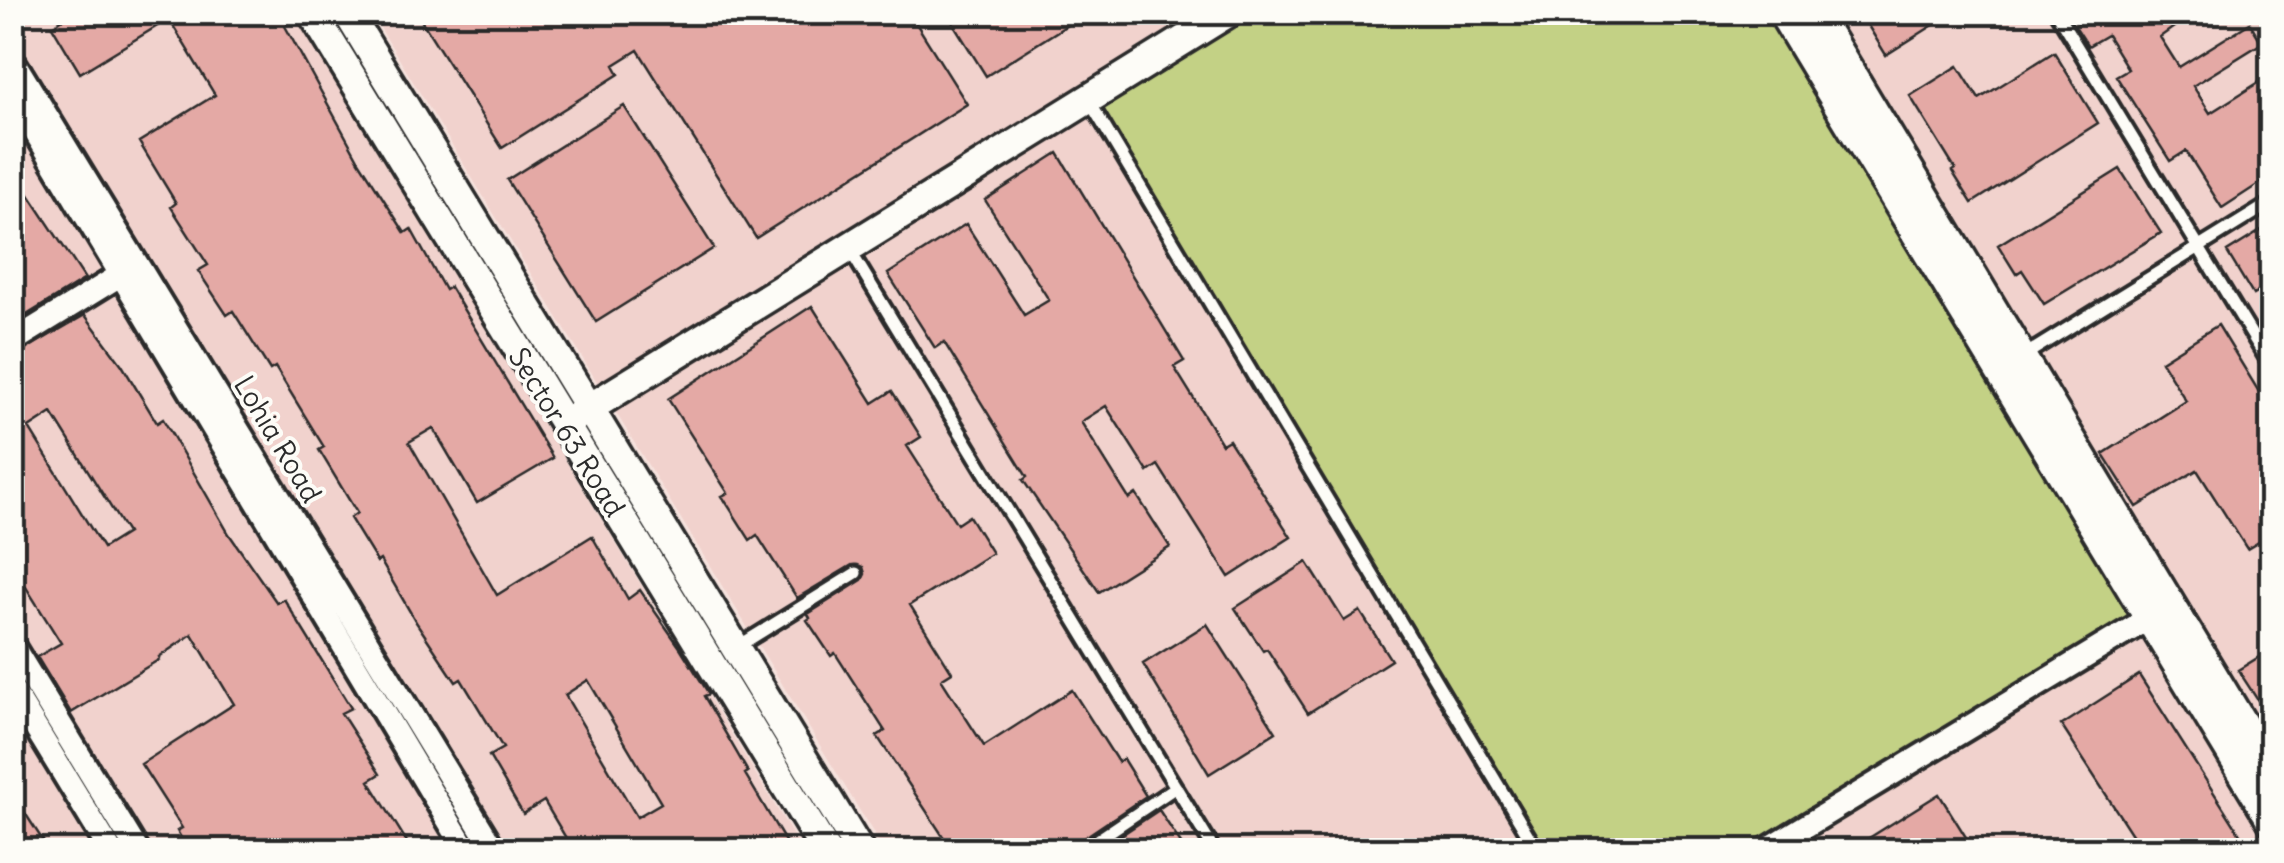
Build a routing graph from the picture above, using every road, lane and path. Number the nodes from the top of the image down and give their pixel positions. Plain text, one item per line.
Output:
1 (312, 12) edge
2 (347, 12) edge
3 (1228, 12) edge
4 (1782, 12) edge
5 (1814, 12) edge
6 (2056, 12) edge
7 (2268, 12) edge
8 (2272, 19) edge
9 (12, 59) edge
10 (12, 93) edge
11 (1088, 99) junction
12 (2272, 202) edge
13 (848, 247) junction
14 (2198, 247) junction
15 (122, 274) junction
16 (12, 342) edge
17 (2010, 364) junction
18 (2272, 368) edge
19 (588, 408) junction
20 (563, 425) junction
21 (856, 573) dead end
22 (2160, 612) junction
23 (12, 645) edge
24 (735, 648) junction
25 (12, 689) edge
26 (29, 713) edge
27 (2272, 774) edge
28 (1176, 787) junction
29 (2272, 821) edge
30 (474, 847) edge
31 (1084, 849) edge
32 (110, 850) edge
33 (137, 850) edge
34 (825, 850) edge
35 (858, 850) edge
36 (1214, 850) edge
37 (1537, 850) edge
38 (1766, 850) edge

1 - 20 street, Sector 63 Road
2 - 19 street, Sector 63 Road
3 - 11 street
4 - 17 street
5 - 17 street
6 - 14 lane
7 - 8 lane
9 - 30 street, Lohia Road
10 - 15 street, Lohia Road
11 - 13 street
11 - 37 lane
12 - 14 lane
13 - 19 street
13 - 28 lane
14 - 17 lane
14 - 18 lane
15 - 16 street
15 - 30 street, Lohia Road
17 - 22 street
19 - 20 street
19 - 24 street, Sector 63 Road
20 - 34 street, Sector 63 Road
21 - 24 lane
22 - 27 street
22 - 29 street
22 - 38 street
23 - 26 street
24 - 35 street, Sector 63 Road
25 - 26 street
26 - 32 street
26 - 33 street
28 - 31 lane
28 - 36 lane

